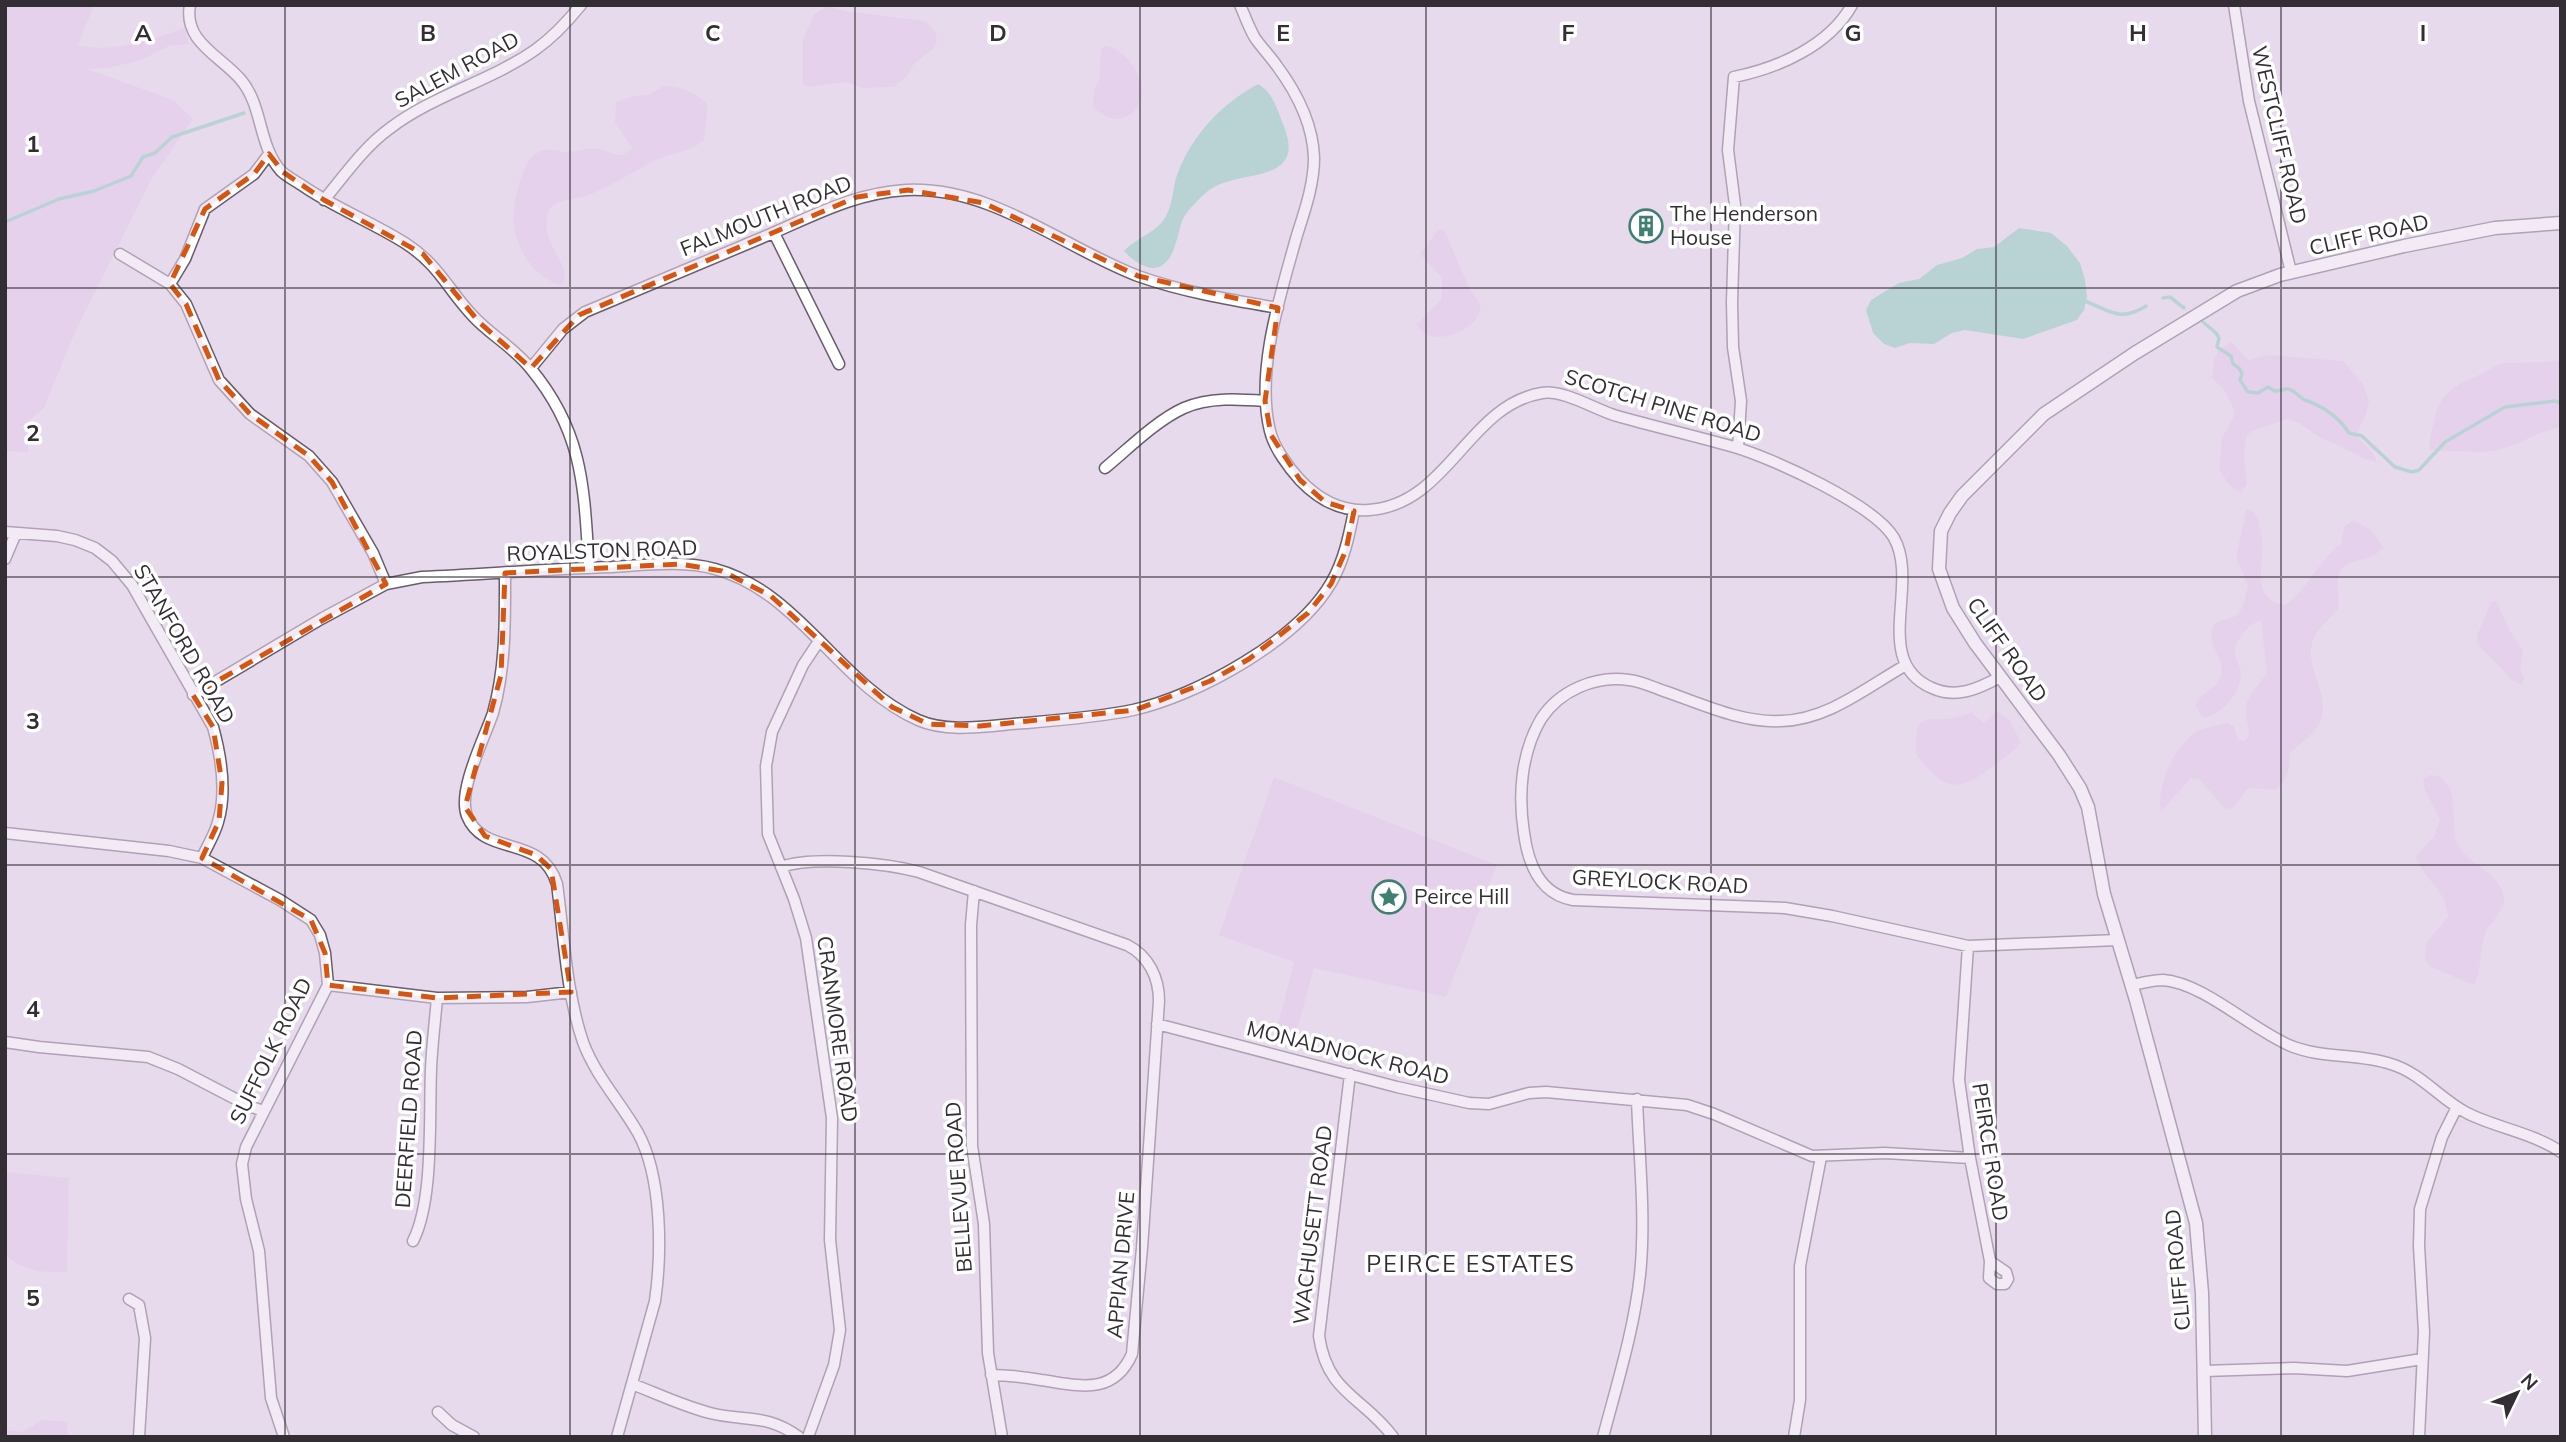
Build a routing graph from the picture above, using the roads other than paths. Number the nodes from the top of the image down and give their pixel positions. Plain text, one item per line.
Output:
1 (190, 5) edge
2 (581, 5) edge
3 (1240, 5) edge
4 (1852, 5) edge
5 (2234, 5) edge
6 (269, 154) junction
7 (324, 200) junction
8 (2561, 223) edge
9 (774, 233) junction
10 (120, 254) dead end
11 (2291, 272) junction
12 (170, 284) junction
13 (1278, 308) junction
14 (839, 364) dead end
15 (531, 368) junction
16 (1265, 401) junction
17 (1738, 448) junction
18 (1105, 468) dead end
19 (1354, 511) junction
20 (10, 533) edge
21 (5, 559) edge
22 (589, 568) junction
23 (505, 573) junction
24 (386, 584) junction
25 (819, 641) junction
26 (1906, 665) junction
27 (2000, 677) junction
28 (193, 695) junction
29 (5, 832) edge
30 (202, 858) junction
31 (781, 867) junction
32 (974, 891) junction
33 (2118, 940) junction
34 (1968, 946) junction
35 (328, 985) junction
36 (2132, 985) junction
37 (571, 992) junction
38 (437, 998) junction
39 (1157, 1024) junction
40 (5, 1041) edge
41 (1350, 1074) junction
42 (1637, 1099) junction
43 (2457, 1107) junction
44 (263, 1111) junction
45 (2561, 1152) edge
46 (1821, 1157) junction
47 (1970, 1158) junction
48 (413, 1241) dead end
49 (1990, 1261) dead end
50 (129, 1299) dead end
51 (2422, 1359) junction
52 (2204, 1371) junction
53 (991, 1375) junction
54 (632, 1384) junction
55 (438, 1412) dead end
56 (139, 1437) edge
57 (284, 1437) edge
58 (474, 1437) edge
59 (617, 1437) edge
60 (799, 1437) edge
61 (807, 1437) edge
62 (1002, 1437) edge
63 (1393, 1437) edge
64 (1603, 1437) edge
65 (1794, 1437) edge
66 (2205, 1437) edge
67 (2419, 1437) edge

1 - 6 street
2 - 7 street, SALEM ROAD
3 - 13 street, SCOTCH PINE ROAD
4 - 17 street
5 - 11 street, WESTCLIFF ROAD
6 - 7 street
6 - 12 street
7 - 15 street
8 - 11 street, CLIFF ROAD
9 - 13 street, FALMOUTH ROAD
9 - 14 street
9 - 15 street, FALMOUTH ROAD
10 - 12 street
11 - 27 street, CLIFF ROAD
12 - 24 street
13 - 16 street, SCOTCH PINE ROAD
15 - 22 street
16 - 18 street
16 - 19 street, SCOTCH PINE ROAD
17 - 19 street, SCOTCH PINE ROAD
17 - 26 street, SCOTCH PINE ROAD
19 - 25 street, ROYALSTON ROAD
20 - 21 street
20 - 28 street, STANFORD ROAD
22 - 23 street, ROYALSTON ROAD
22 - 25 street, ROYALSTON ROAD
23 - 24 street, ROYALSTON ROAD
23 - 37 street
24 - 28 street, ROYALSTON ROAD
25 - 31 street, CRANMORE ROAD
26 - 27 street
26 - 34 street, GREYLOCK ROAD
27 - 33 street, CLIFF ROAD
28 - 30 street, STANFORD ROAD
29 - 30 street, SUFFOLK ROAD
30 - 35 street, SUFFOLK ROAD
31 - 32 street
31 - 61 street, CRANMORE ROAD
32 - 39 street
32 - 53 street, BELLEVUE ROAD
33 - 34 street
33 - 36 street, CLIFF ROAD
34 - 47 street, PEIRCE ROAD
35 - 38 street
35 - 44 street, SUFFOLK ROAD
36 - 43 street
36 - 52 street, CLIFF ROAD
37 - 38 street
37 - 54 street
38 - 48 street, DEERFIELD ROAD
39 - 41 street, MONADNOCK ROAD
39 - 53 street, APPIAN DRIVE
40 - 44 street
41 - 42 street, MONADNOCK ROAD
41 - 63 street, WACHUSETT ROAD
42 - 46 street, MONADNOCK ROAD
42 - 64 street
43 - 45 street
43 - 51 street
44 - 57 street, SUFFOLK ROAD
46 - 47 street, MONADNOCK ROAD
46 - 65 street
47 - 49 street, PEIRCE ROAD
50 - 56 street
51 - 52 street
51 - 67 street
52 - 66 street, CLIFF ROAD
53 - 62 street, BELLEVUE ROAD
54 - 59 street
54 - 60 street
55 - 58 street

